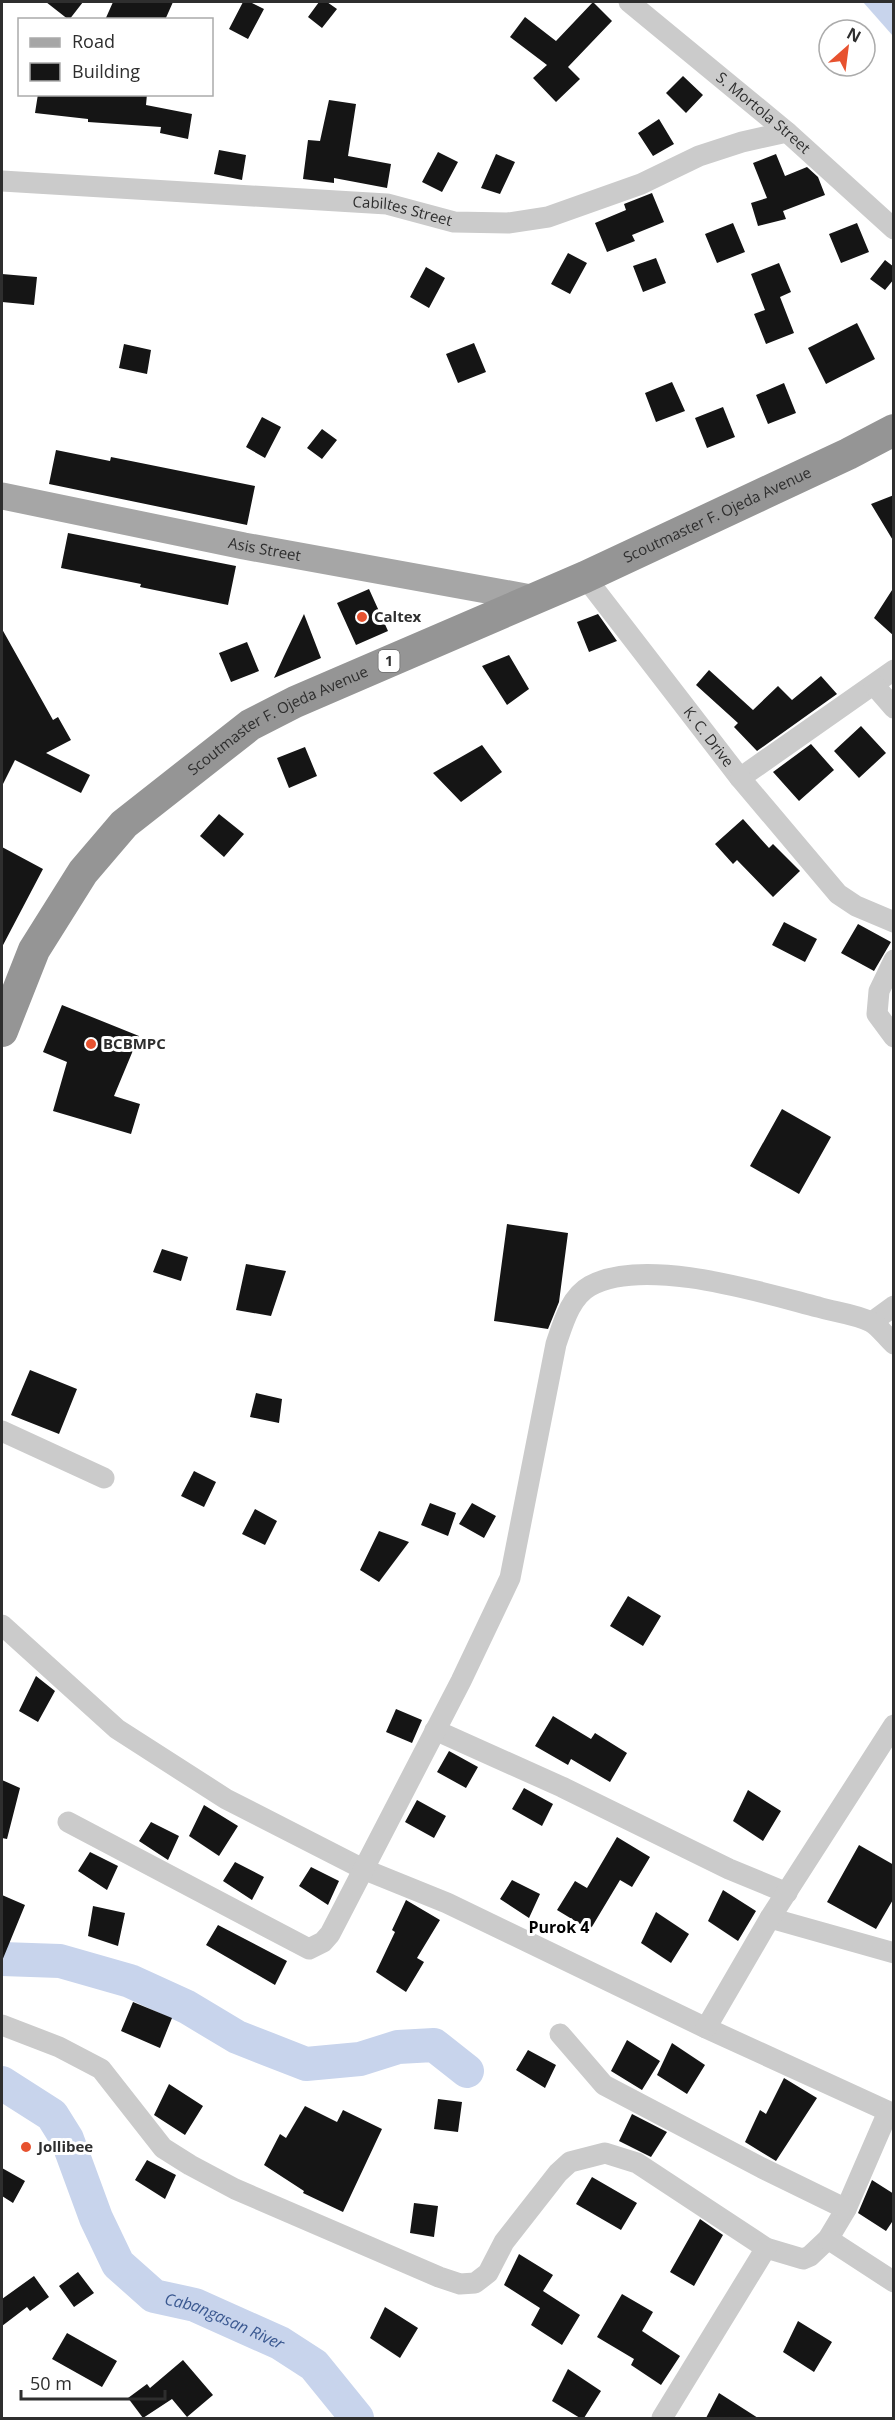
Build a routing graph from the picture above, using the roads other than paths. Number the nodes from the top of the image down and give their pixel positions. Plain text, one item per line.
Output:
1 (629, 2) edge
2 (787, 132) junction
3 (2, 181) edge
4 (894, 229) edge
5 (894, 430) edge
6 (2, 496) edge
7 (585, 577) junction
8 (531, 598) junction
9 (894, 670) edge
10 (874, 685) junction
11 (894, 708) edge
12 (740, 778) junction
13 (894, 922) edge
14 (894, 960) edge
15 (2, 1031) edge
16 (894, 1037) edge
17 (894, 1306) edge
18 (872, 1322) junction
19 (894, 1344) edge
20 (2, 1431) edge
21 (104, 1478) dead end
22 (2, 1625) edge
23 (894, 1725) edge
24 (435, 1730) junction
25 (68, 1822) dead end
26 (363, 1869) junction
27 (787, 1893) junction
28 (770, 1918) junction
29 (894, 1953) edge
30 (2, 2025) edge
31 (706, 2028) junction
32 (560, 2034) dead end
33 (891, 2113) edge
34 (846, 2209) junction
35 (828, 2240) junction
36 (766, 2248) junction
37 (894, 2282) edge
38 (662, 2418) edge

1 - 2 street, S. Mortola Street
2 - 3 street, Cabiltes Street
2 - 4 street, S. Mortola Street
5 - 7 highway, Scoutmaster F. Ojeda Avenue / 1
6 - 8 main road, Asis Street
7 - 8 highway, Scoutmaster F. Ojeda Avenue / 1
7 - 12 street, K. C. Drive
8 - 15 highway, Scoutmaster F. Ojeda Avenue / 1
9 - 10 street, K. C. Drive
10 - 11 street
10 - 12 street, K. C. Drive
12 - 13 street
14 - 16 street
17 - 18 street
18 - 19 street
18 - 24 street
20 - 21 street
22 - 26 street
23 - 27 street
24 - 26 street
24 - 27 street
25 - 26 street
26 - 31 street
27 - 28 street
28 - 29 street
28 - 31 street
30 - 36 street
31 - 33 street
32 - 34 street
33 - 34 street
34 - 35 street
35 - 36 street
35 - 37 street
36 - 38 street

